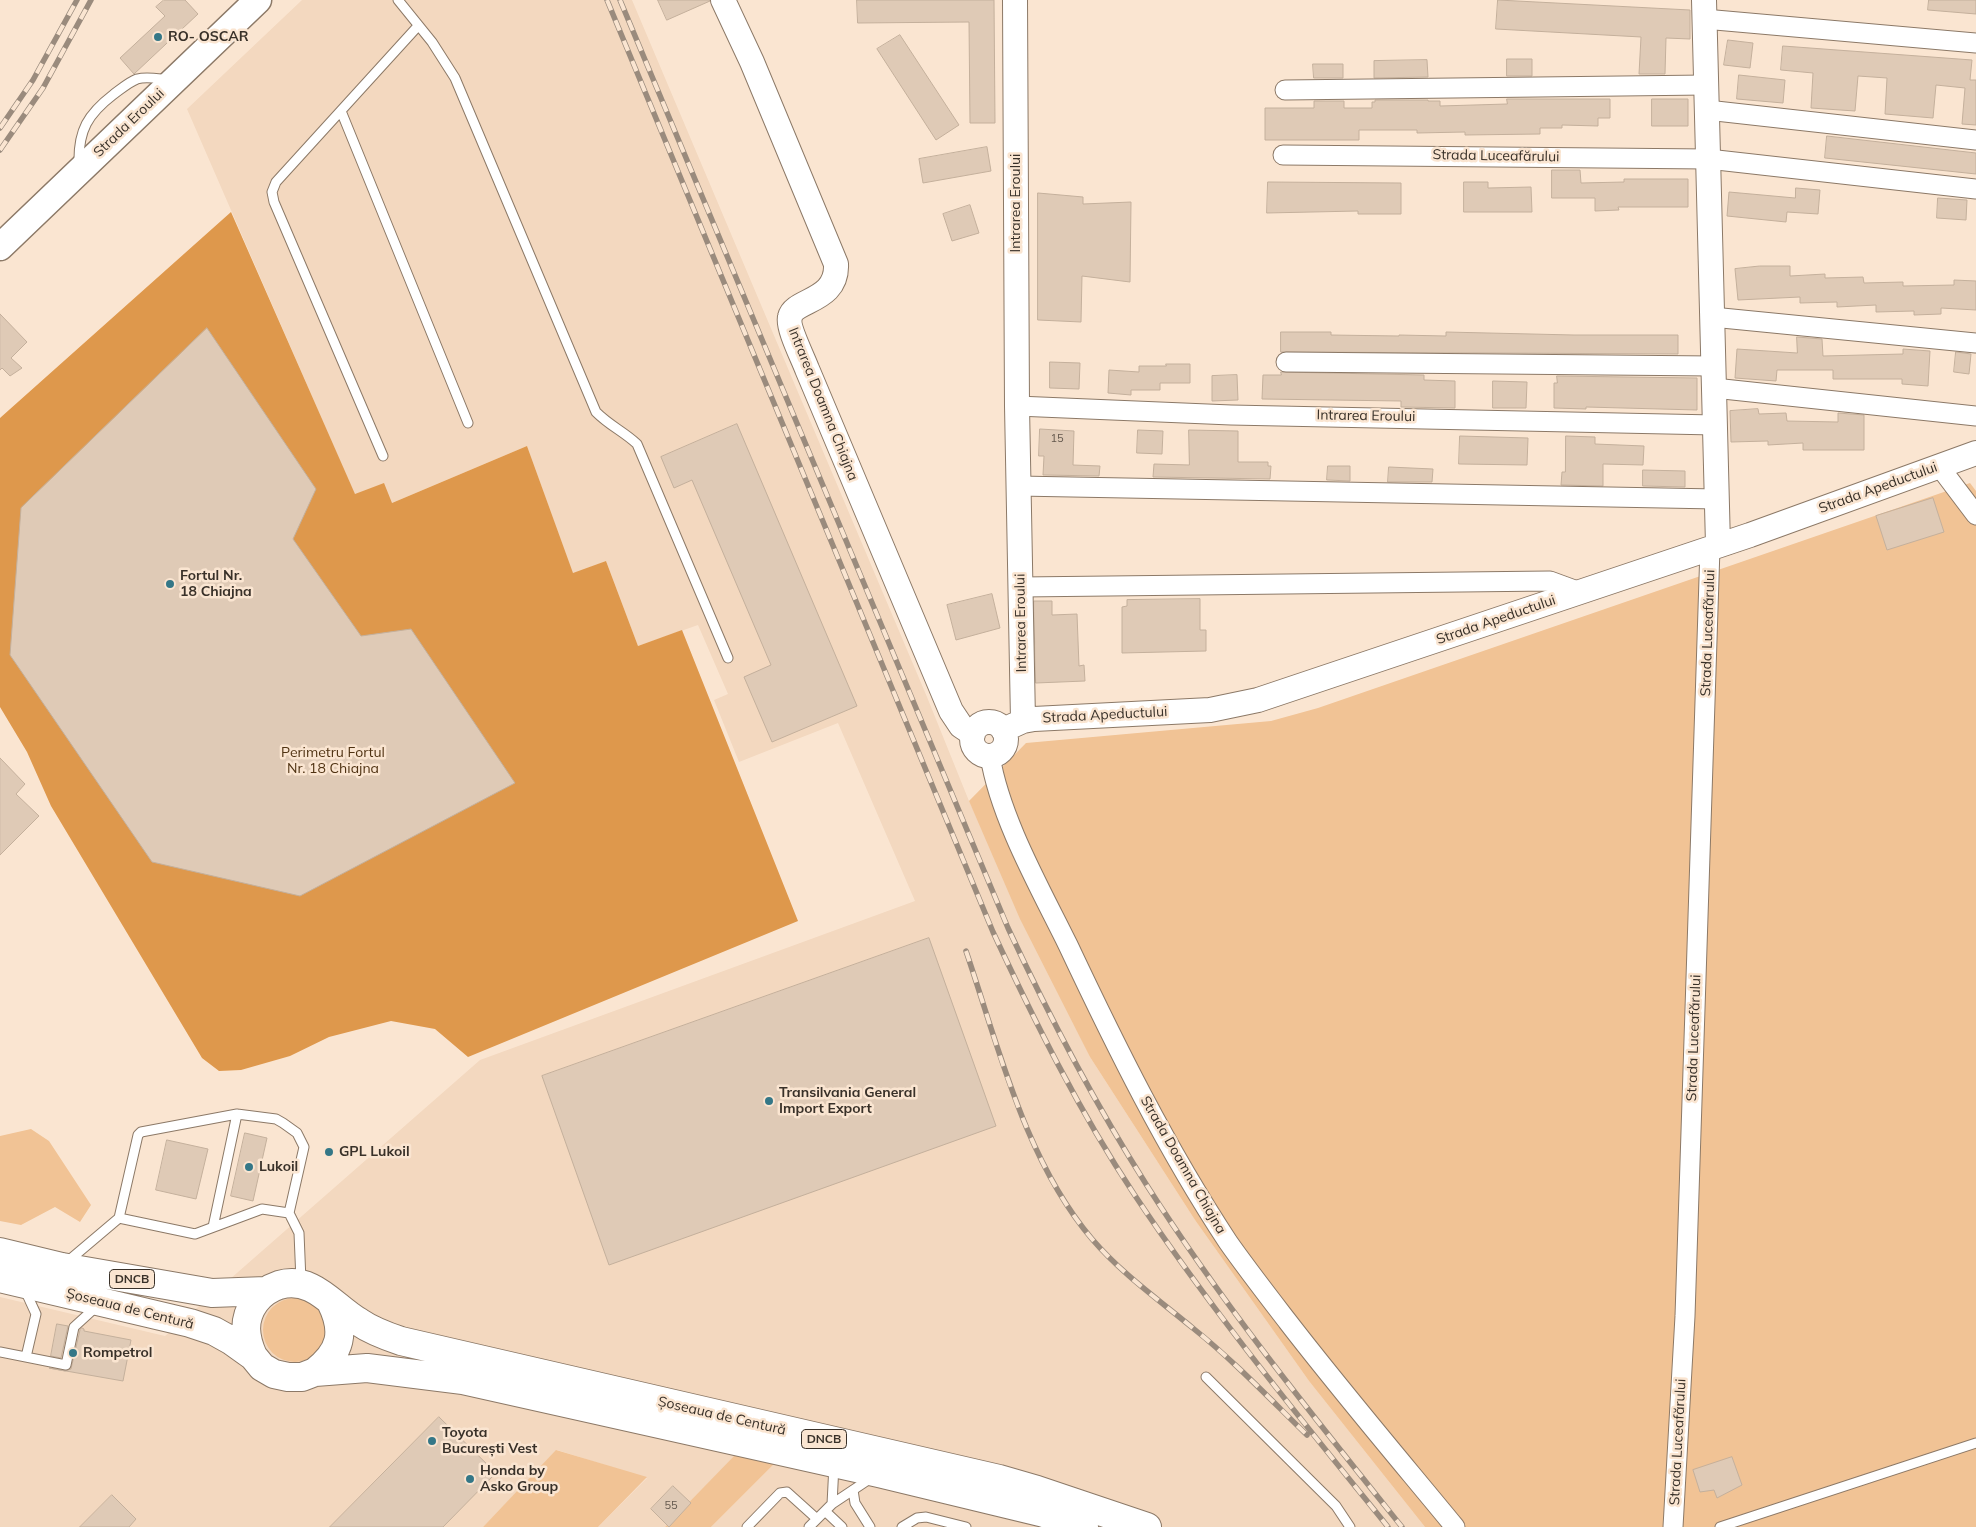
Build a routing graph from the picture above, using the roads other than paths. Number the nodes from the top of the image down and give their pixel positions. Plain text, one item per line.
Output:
1 (258, 0) edge
2 (398, 0) edge
3 (724, 0) edge
4 (1015, 0) edge
5 (1704, 9) edge
6 (418, 26) junction
7 (1976, 43) edge
8 (1706, 85) junction
9 (1285, 90) dead end
10 (1707, 110) junction
11 (340, 112) junction
12 (1976, 140) edge
13 (1283, 154) dead end
14 (1708, 159) junction
15 (1976, 189) edge
16 (0, 247) edge
17 (1712, 317) junction
18 (1976, 343) edge
19 (1286, 362) dead end
20 (1714, 377) junction
21 (1017, 406) junction
22 (1976, 416) edge
23 (468, 423) dead end
24 (1715, 424) junction
25 (1976, 452) edge
26 (383, 456) dead end
27 (1940, 466) junction
28 (1018, 486) junction
29 (1717, 499) junction
30 (1976, 515) edge
31 (1714, 547) junction
32 (1021, 587) junction
33 (1580, 592) junction
34 (728, 658) dead end
35 (1013, 725) junction
36 (973, 734) junction
37 (990, 756) junction
38 (237, 1114) junction
39 (289, 1213) junction
40 (119, 1218) junction
41 (213, 1227) junction
42 (0, 1252) edge
43 (62, 1267) junction
44 (11, 1280) edge
45 (301, 1283) junction
46 (266, 1291) junction
47 (102, 1302) junction
48 (331, 1302) junction
49 (0, 1352) edge
50 (253, 1356) junction
51 (26, 1357) junction
52 (315, 1372) junction
53 (1206, 1377) dead end
54 (1976, 1442) edge
55 (834, 1462) junction
56 (879, 1473) junction
57 (853, 1490) junction
58 (829, 1507) junction
59 (817, 1519) junction
60 (747, 1527) edge
61 (809, 1527) edge
62 (842, 1527) edge
63 (870, 1527) edge
64 (902, 1527) edge
65 (966, 1527) edge
66 (1084, 1527) edge
67 (1148, 1527) edge
68 (1350, 1527) edge
69 (1455, 1527) edge
70 (1673, 1527) edge
71 (1720, 1527) edge

1 - 16 main road, Strada Eroului
2 - 6 lane
3 - 36 street, Intrarea Doamna Chiajna
4 - 21 street, Intrarea Eroului
5 - 7 street
5 - 8 street, Strada Luceafărului
6 - 11 lane
6 - 34 lane
8 - 9 street
8 - 10 street, Strada Luceafărului
10 - 12 street
10 - 14 street, Strada Luceafărului
11 - 23 lane
11 - 26 lane
13 - 14 street, Strada Luceafărului
14 - 15 street
14 - 17 street, Strada Luceafărului
17 - 18 street
17 - 20 street, Strada Luceafărului
19 - 20 street
20 - 22 street
20 - 24 street, Strada Luceafărului
21 - 24 street, Intrarea Eroului
21 - 28 street, Intrarea Eroului
24 - 29 street, Strada Luceafărului
25 - 27 street, Strada Apeductului
27 - 30 street
27 - 31 street, Strada Apeductului
28 - 29 street
28 - 32 street, Intrarea Eroului
29 - 31 street, Strada Luceafărului
31 - 33 street, Strada Apeductului
31 - 70 street, Strada Luceafărului
32 - 33 street
32 - 35 street, Intrarea Eroului
33 - 35 street, Strada Apeductului
35 - 36 street, Strada Apeductului
35 - 37 street, Intrarea Eroului
36 - 37 street
37 - 69 street, Strada Doamna Chiajna
38 - 39 lane
38 - 40 lane
38 - 41 lane
39 - 41 lane
39 - 45 lane
40 - 41 lane
40 - 43 lane
42 - 43 main road, Șoseaua de Centură / DNCB
43 - 46 main road, Șoseaua de Centură / DNCB
44 - 47 main road, Șoseaua de Centură / DNCB
44 - 51 lane
45 - 46 main road, Șoseaua de Centură / DNCB
45 - 48 main road, Șoseaua de Centură / DNCB
46 - 50 main road
47 - 50 main road, Șoseaua de Centură / DNCB
47 - 51 lane
48 - 52 main road
48 - 67 main road, Șoseaua de Centură / DNCB
49 - 51 lane
50 - 52 main road, Șoseaua de Centură / DNCB
52 - 55 main road, Șoseaua de Centură / DNCB
53 - 68 lane
54 - 71 lane
55 - 56 main road, Șoseaua de Centură / DNCB
55 - 58 lane
56 - 57 lane
56 - 66 main road, Șoseaua de Centură / DNCB
57 - 58 lane
57 - 63 lane
58 - 59 lane
58 - 62 lane
59 - 60 lane
59 - 61 lane
64 - 65 lane

